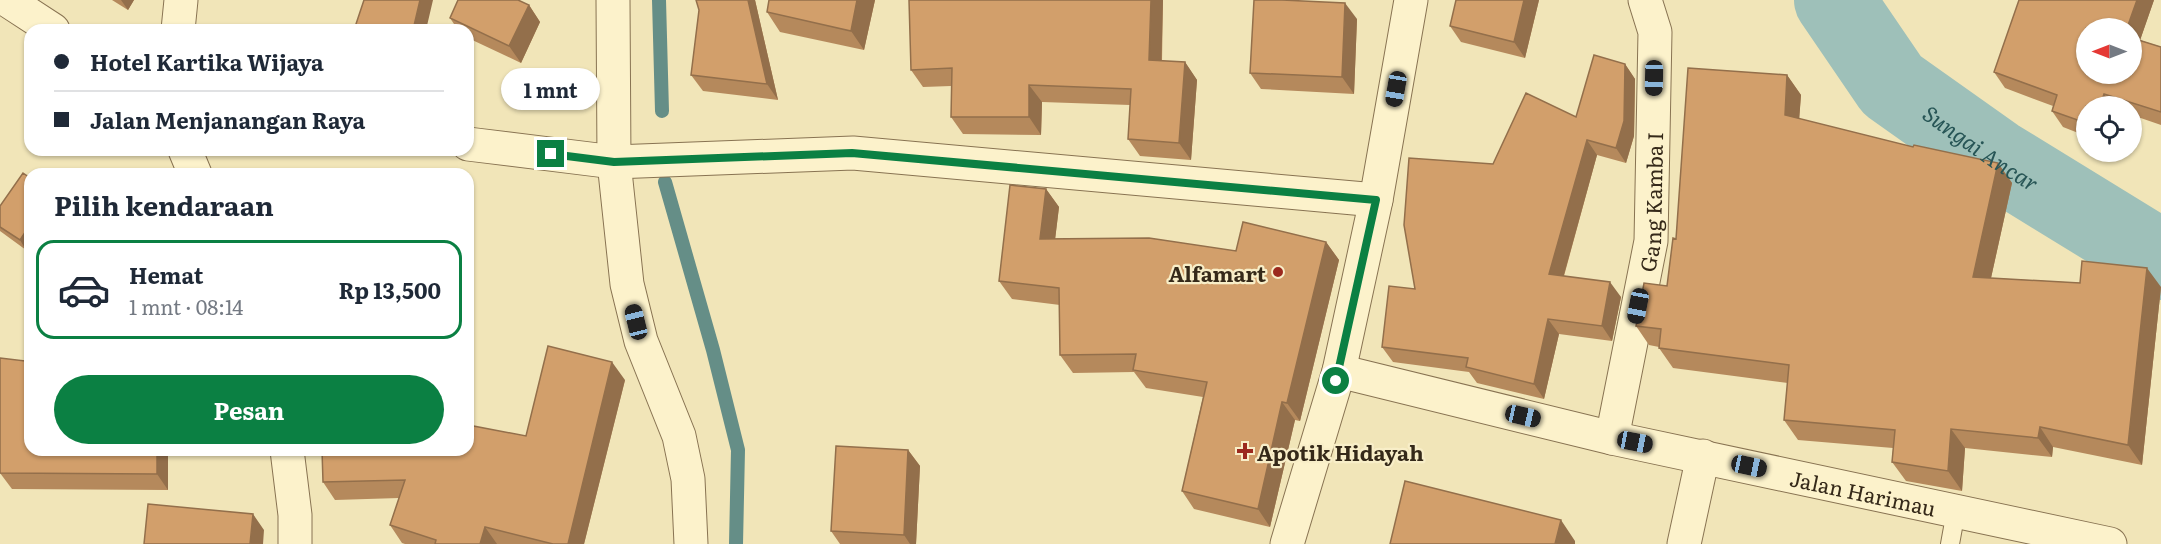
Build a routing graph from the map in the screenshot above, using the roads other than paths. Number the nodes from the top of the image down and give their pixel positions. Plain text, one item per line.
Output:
1 (7, 0) edge
2 (181, 0) edge
3 (613, 0) edge
4 (1411, 0) edge
5 (1645, 0) edge
6 (44, 24) edge
7 (179, 24) edge
8 (474, 145) edge
9 (614, 162) junction
10 (1376, 200) junction
11 (1339, 371) junction
12 (1612, 438) junction
13 (288, 456) edge
14 (1703, 456) junction
15 (1956, 511) junction
16 (295, 544) edge
17 (691, 544) edge
18 (1287, 544) edge
19 (1684, 544) edge
20 (1950, 544) edge
21 (2110, 544) edge

1 - 6 street
2 - 7 street
3 - 9 street
4 - 10 street
5 - 12 street, Gang Kamba I
8 - 9 street
9 - 10 street
9 - 17 street
10 - 11 street
11 - 12 street, Jalan Harimau
11 - 18 street
12 - 14 street, Jalan Harimau
13 - 16 street
14 - 15 street, Jalan Harimau
14 - 19 street
15 - 20 lane
15 - 21 street, Jalan Harimau

